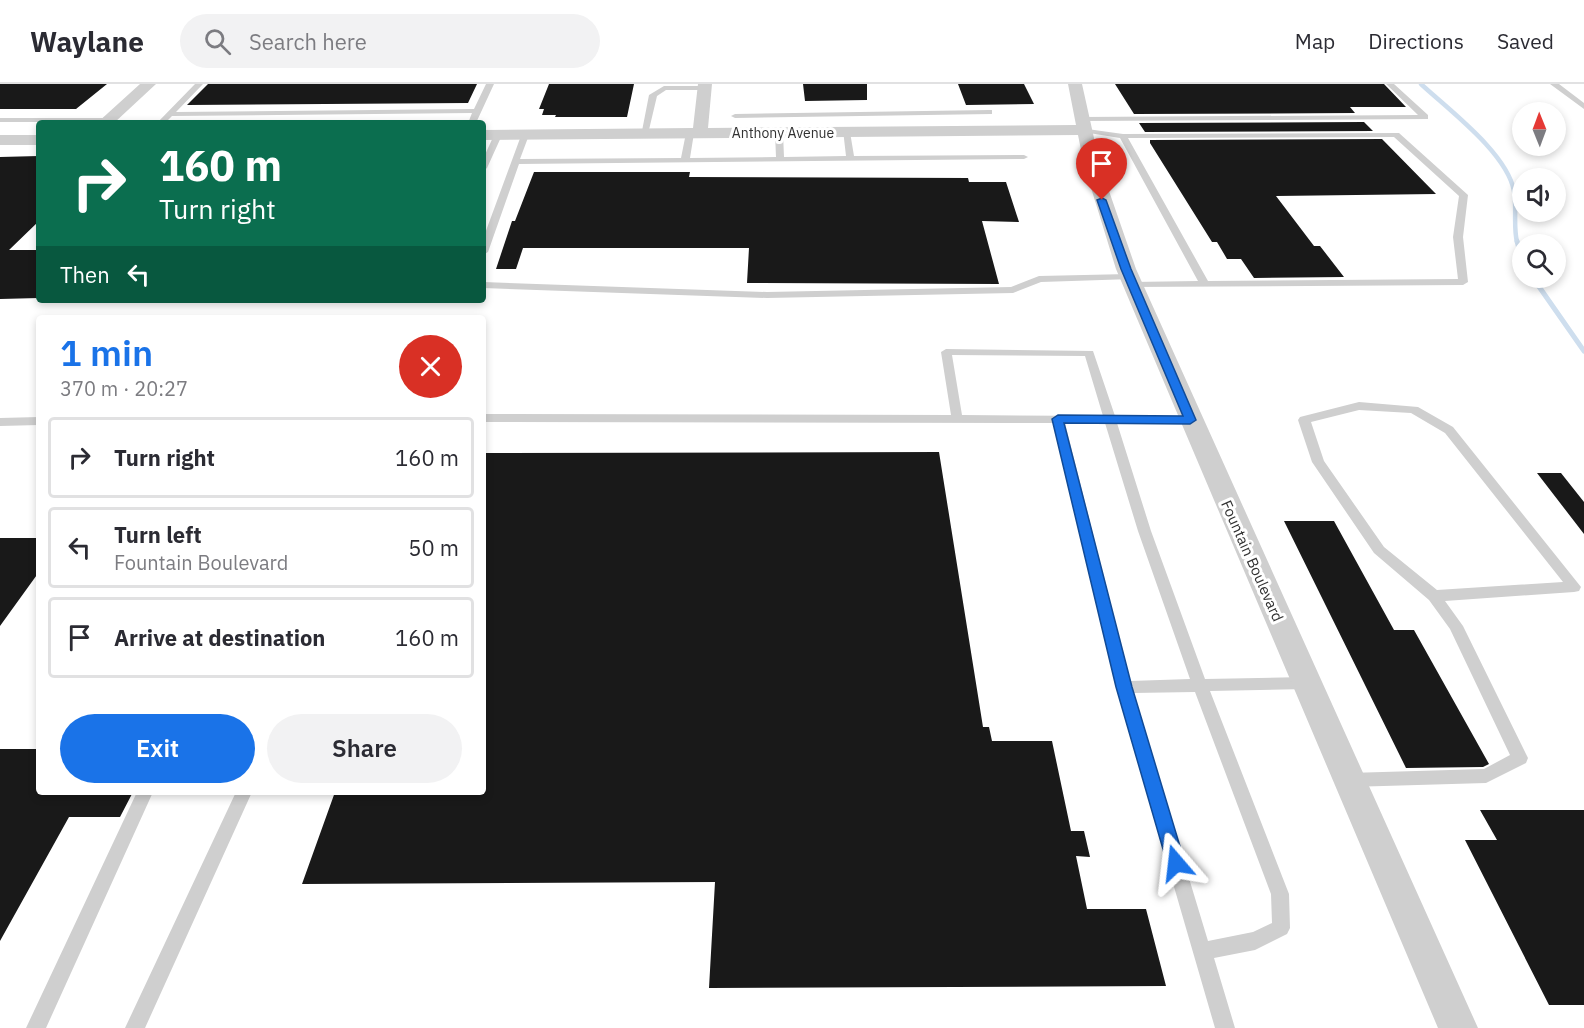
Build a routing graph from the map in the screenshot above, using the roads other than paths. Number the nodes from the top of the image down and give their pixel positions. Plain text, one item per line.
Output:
1 (149, 84) edge
2 (199, 84) edge
3 (490, 84) edge
4 (1075, 84) edge
5 (1390, 84) edge
6 (1554, 84) edge
7 (664, 86) edge
8 (704, 86) edge
9 (1584, 106) edge
10 (477, 111) junction
11 (364, 112) junction
12 (943, 112) junction
13 (989, 112) dead end
14 (279, 113) junction
15 (170, 114) junction
16 (799, 115) junction
17 (735, 116) dead end
18 (0, 120) edge
19 (36, 120) edge
20 (108, 120) edge
21 (164, 120) edge
22 (273, 120) edge
23 (359, 120) edge
24 (473, 120) edge
25 (1082, 125) junction
26 (950, 131) junction
27 (846, 132) junction
28 (695, 133) junction
29 (779, 133) junction
30 (800, 133) junction
31 (644, 134) junction
32 (490, 135) edge
33 (525, 135) junction
34 (1123, 136) junction
35 (0, 140) edge
36 (36, 140) edge
37 (486, 154) edge
38 (1024, 157) dead end
39 (780, 159) junction
40 (850, 159) junction
41 (685, 160) junction
42 (515, 162) junction
43 (486, 244) edge
44 (1131, 281) junction
45 (1205, 284) junction
46 (486, 285) edge
47 (486, 418) edge
48 (957, 419) junction
49 (1058, 419) junction
50 (1112, 419) junction
51 (1190, 420) junction
52 (0, 422) edge
53 (36, 422) edge
54 (1434, 596) junction
55 (1306, 683) junction
56 (1200, 685) junction
57 (1124, 687) junction
58 (1349, 780) junction
59 (144, 795) edge
60 (243, 795) edge
61 (1202, 951) junction
62 (36, 1028) edge
63 (135, 1028) edge
64 (1225, 1028) edge
65 (1458, 1028) edge

1 - 20 street
2 - 15 lane
3 - 10 lane
4 - 25 street, Fountain Boulevard
5 - 25 lane
6 - 9 lane
7 - 8 lane
7 - 31 lane
8 - 28 street
10 - 11 lane
10 - 24 lane
11 - 14 lane
11 - 23 lane
12 - 13 lane
12 - 16 lane
12 - 26 lane
14 - 15 lane
14 - 22 lane
15 - 21 lane
16 - 17 lane
16 - 30 lane
18 - 19 lane
25 - 26 street, Anthony Avenue
25 - 34 lane
25 - 44 street, Fountain Boulevard
26 - 27 street, Anthony Avenue
27 - 30 street, Anthony Avenue
27 - 40 lane
28 - 29 street, Anthony Avenue
28 - 31 street, Anthony Avenue
28 - 41 lane
29 - 30 street, Anthony Avenue
29 - 39 lane
31 - 33 street, Anthony Avenue
32 - 33 street, Anthony Avenue
32 - 37 lane
33 - 42 lane
34 - 45 lane
34 - 45 lane
35 - 36 street
38 - 40 lane
39 - 40 lane
39 - 41 lane
41 - 42 lane
42 - 43 lane
44 - 45 lane
44 - 46 lane
44 - 51 street, Fountain Boulevard
47 - 48 lane
48 - 49 lane
48 - 50 lane
49 - 50 lane
49 - 57 lane
50 - 51 lane
50 - 56 lane
51 - 55 street, Fountain Boulevard
52 - 53 lane
54 - 54 lane
54 - 58 lane
55 - 56 lane
55 - 58 street, Fountain Boulevard
56 - 57 lane
56 - 61 lane
57 - 61 lane
58 - 65 street, Fountain Boulevard
59 - 62 lane
60 - 63 lane
61 - 64 lane

